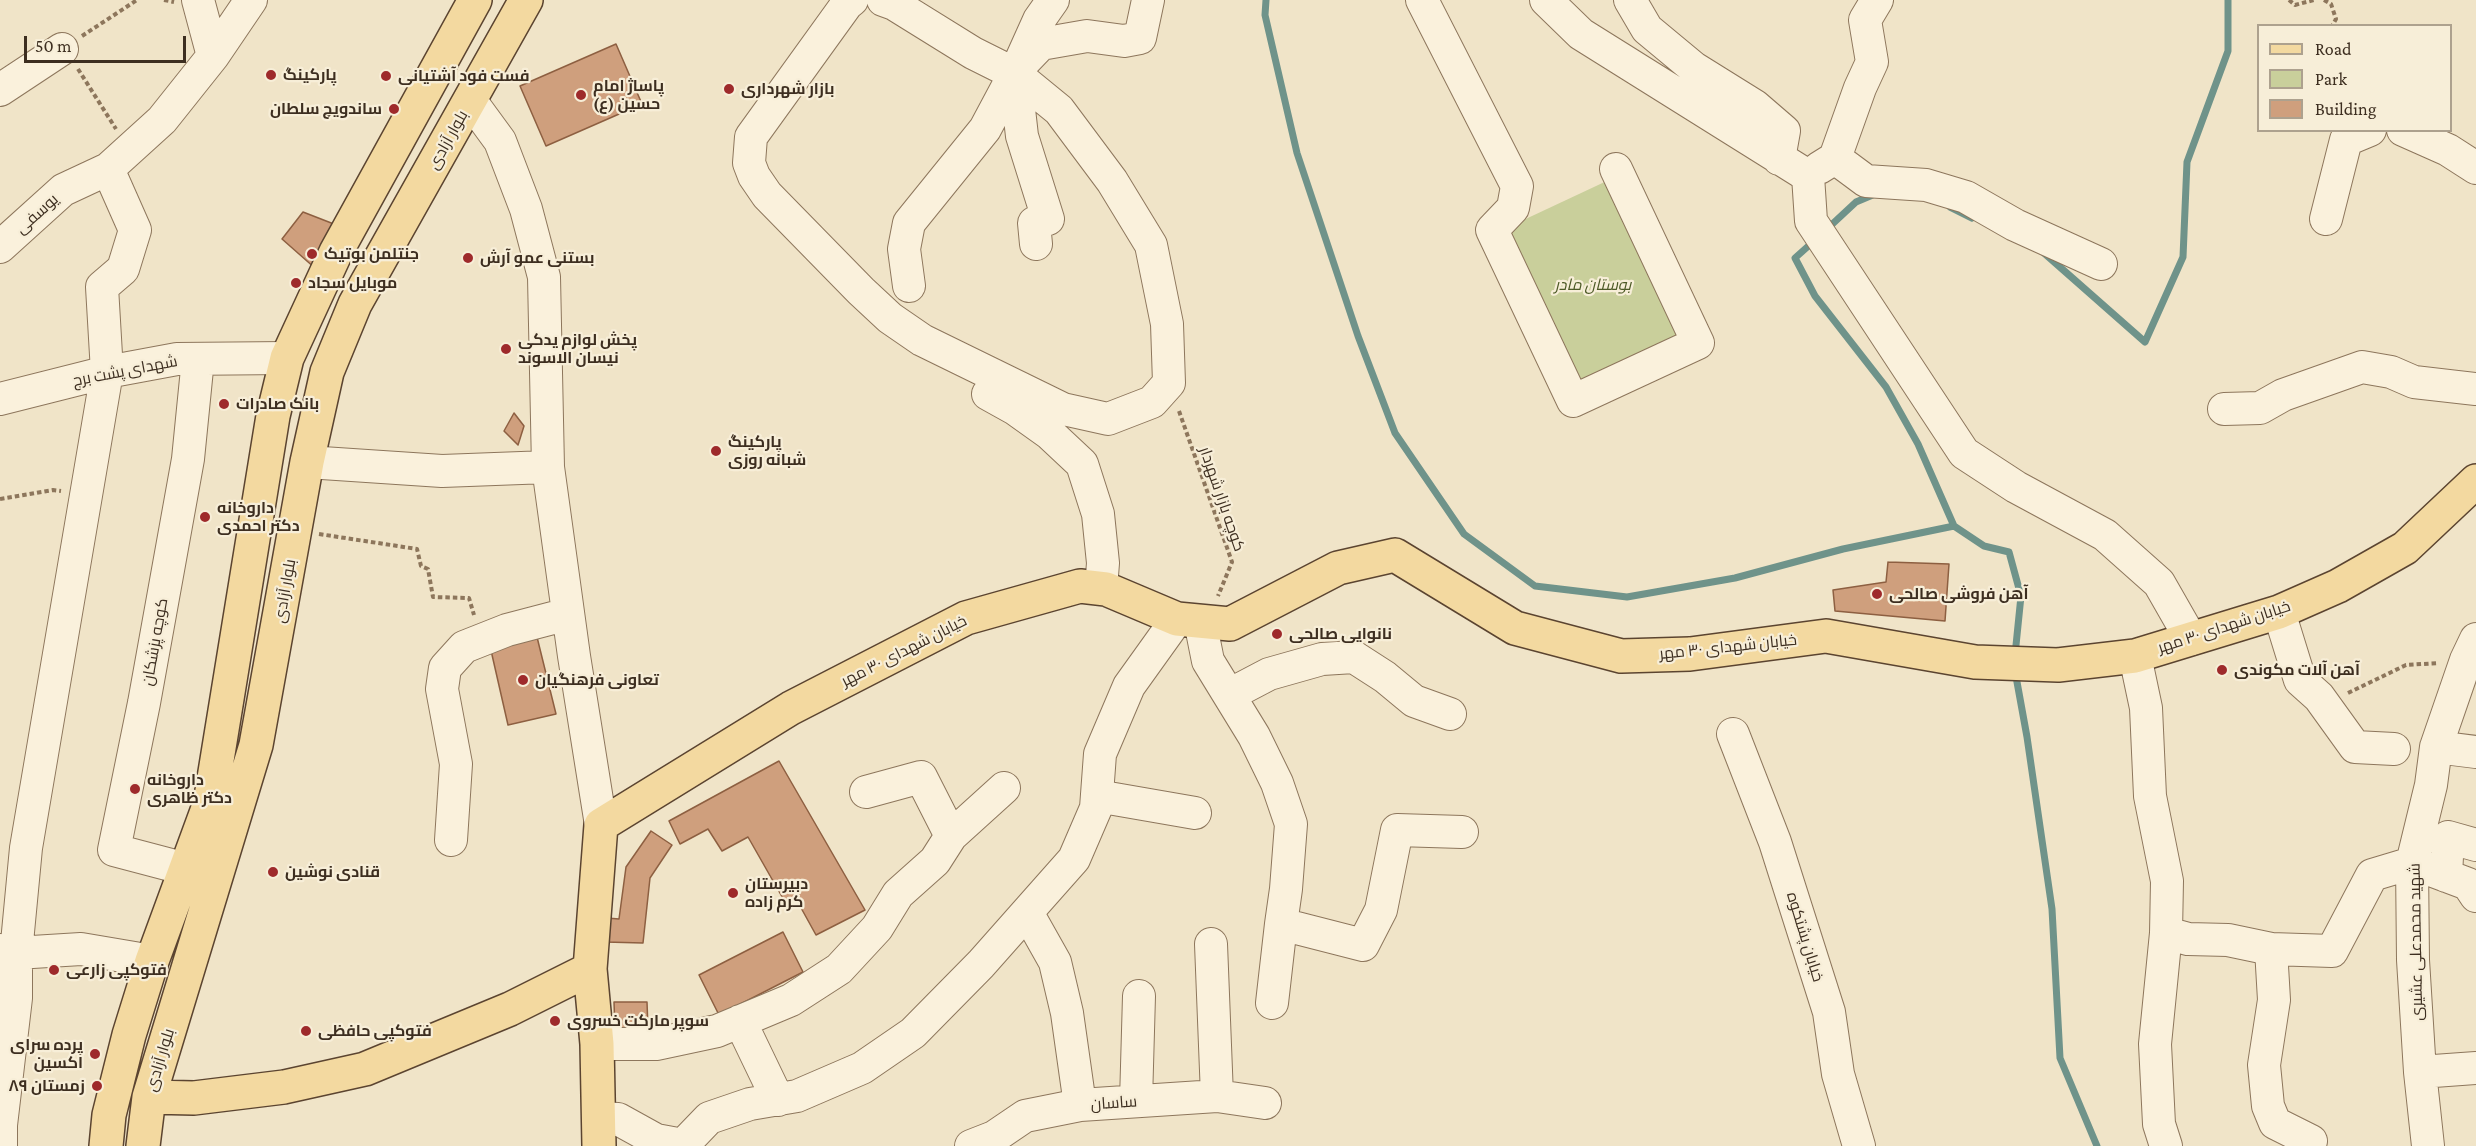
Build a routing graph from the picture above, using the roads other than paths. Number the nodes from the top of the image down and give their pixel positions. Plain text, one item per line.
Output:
1 (198, 0) edge
2 (251, 0) edge
3 (475, 0) edge
4 (526, 0) edge
5 (883, 0) edge
6 (1053, 0) edge
7 (1148, 0) edge
8 (1422, 0) edge
9 (1546, 0) edge
10 (1630, 0) edge
11 (1877, 0) edge
12 (846, 1) edge
13 (62, 49) road end
14 (213, 56) junction
15 (1016, 72) junction
16 (0, 90) edge
17 (470, 100) junction
18 (2365, 132) edge
19 (2408, 132) edge
20 (1835, 158) junction
21 (1779, 159) junction
22 (119, 160) junction
23 (2476, 168) edge
24 (1616, 169) dead end
25 (751, 175) junction
26 (1808, 176) junction
27 (2326, 219) dead end
28 (1036, 244) dead end
29 (0, 247) edge
30 (2101, 264) dead end
31 (909, 286) dead end
32 (871, 314) dead end
33 (896, 335) dead end
34 (287, 358) junction
35 (198, 359) junction
36 (107, 372) junction
37 (327, 372) junction
38 (2476, 389) edge
39 (0, 399) edge
40 (2224, 409) dead end
41 (307, 462) junction
42 (548, 467) junction
43 (2476, 481) edge
44 (1101, 588) junction
45 (2279, 612) junction
46 (568, 614) junction
47 (1195, 621) junction
48 (2192, 639) junction
49 (2471, 650) edge
50 (2135, 656) junction
51 (1229, 695) junction
52 (1450, 714) dead end
53 (1732, 734) dead end
54 (2436, 747) junction
55 (2394, 749) dead end
56 (2476, 752) edge
57 (1004, 788) dead end
58 (866, 792) dead end
59 (1097, 796) junction
60 (1195, 813) dead end
61 (601, 825) junction
62 (1462, 832) dead end
63 (951, 836) junction
64 (451, 840) dead end
65 (2476, 845) edge
66 (13, 846) edge
67 (2412, 863) junction
68 (186, 868) junction
69 (2446, 876) junction
70 (2476, 896) edge
71 (1028, 914) junction
72 (1281, 924) junction
73 (2166, 933) junction
74 (1211, 945) dead end
75 (2271, 949) junction
76 (8, 952) edge
77 (153, 961) junction
78 (590, 969) junction
79 (1139, 996) dead end
80 (1272, 1003) dead end
81 (740, 1021) junction
82 (597, 1044) junction
83 (2476, 1068) edge
84 (2420, 1072) junction
85 (1217, 1095) junction
86 (149, 1097) junction
87 (778, 1100) junction
88 (1136, 1101) junction
89 (1265, 1103) dead end
90 (1080, 1105) junction
91 (599, 1132) edge
92 (2311, 1141) dead end
93 (682, 1145) edge
94 (2, 1146) edge
95 (106, 1146) edge
96 (143, 1146) edge
97 (971, 1146) edge
98 (1859, 1146) edge
99 (2166, 1146) edge
100 (2428, 1146) edge

1 - 14 street
2 - 14 street, یوسفی
3 - 34 main road, بلوار آزادی
4 - 17 main road, بلوار آزادی
5 - 15 street
6 - 15 street
7 - 15 street
8 - 24 street
9 - 21 street
10 - 21 street
11 - 20 street
12 - 25 street
13 - 16 street
14 - 22 street, یوسفی
15 - 25 street
15 - 28 street
15 - 31 street
17 - 37 main road, بلوار آزادی
17 - 42 street
18 - 27 street
19 - 23 street
20 - 26 street
20 - 30 street
21 - 26 street
22 - 29 street, یوسفی
22 - 36 street
25 - 32 street
26 - 48 street
33 - 44 street
34 - 35 street, شهدای پشت برج
34 - 37 main road
34 - 68 main road, بلوار آزادی
35 - 36 street, شهدای پشت برج
35 - 68 street, کوچه پزشکان
36 - 39 street, شهدای پشت برج
36 - 66 street
37 - 41 main road, بلوار آزادی
38 - 40 street
41 - 42 street
41 - 86 main road, بلوار آزادی
42 - 46 street
43 - 45 main road, خیابان شهدای ۳۰ مهر
44 - 47 main road, خیابان شهدای ۳۰ مهر
44 - 61 main road, خیابان شهدای ۳۰ مهر
45 - 48 main road, خیابان شهدای ۳۰ مهر
45 - 55 street
46 - 61 street
46 - 64 street
47 - 50 main road, خیابان شهدای ۳۰ مهر
47 - 51 street
47 - 59 street
48 - 50 main road, خیابان شهدای ۳۰ مهر
49 - 54 street, شهید محمدعلی عشیری
50 - 73 street
51 - 52 street
51 - 72 street
53 - 98 street, خیابان پشتکوه
54 - 56 street
54 - 67 street, شهید محمدعلی عشیری
57 - 63 street
58 - 63 street
59 - 60 street
59 - 71 street
61 - 78 main road
62 - 72 street
63 - 81 street
65 - 69 street
66 - 76 street
67 - 69 street
67 - 75 street
67 - 84 street, شهید محمدعلی عشیری
68 - 77 main road, بلوار آزادی
69 - 70 street
71 - 87 street
71 - 90 street
72 - 80 street
73 - 75 street
73 - 99 street
74 - 85 street
75 - 92 street
76 - 77 street
76 - 94 street
77 - 95 main road, بلوار آزادی
78 - 82 main road
78 - 86 main road
79 - 88 street
81 - 82 street
81 - 87 street
82 - 91 main road
83 - 84 street
84 - 100 street, شهید محمدعلی عشیری
85 - 88 street, ساسان
85 - 89 street, ساسان
86 - 96 main road, بلوار آزادی
87 - 93 street
88 - 90 street, ساسان
90 - 97 street, ساسان
91 - 93 street

